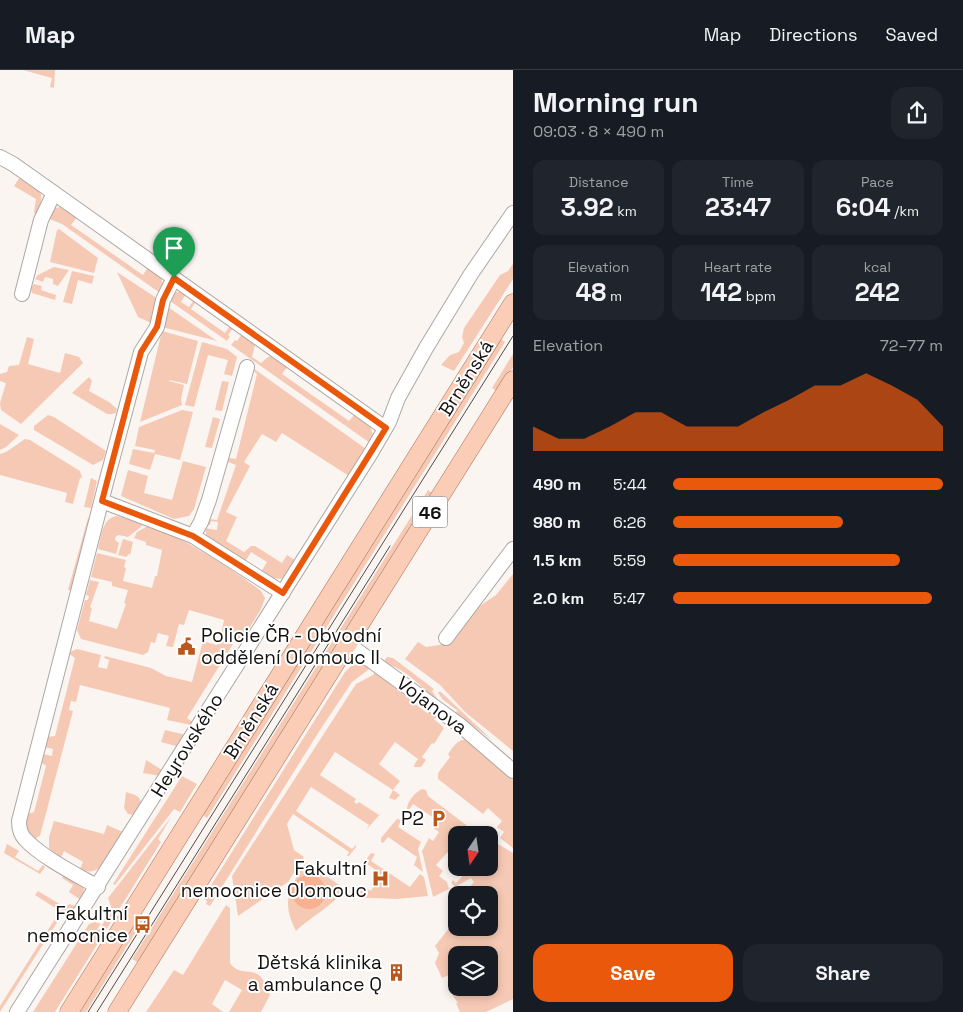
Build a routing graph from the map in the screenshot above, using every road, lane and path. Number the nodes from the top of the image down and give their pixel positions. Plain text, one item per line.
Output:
1 (0, 157) edge
2 (54, 193) junction
3 (513, 212) edge
4 (174, 278) junction
5 (22, 294) dead end
6 (513, 304) edge
7 (247, 367) dead end
8 (513, 380) edge
9 (386, 428) junction
10 (102, 501) junction
11 (193, 536) junction
12 (513, 549) edge
13 (283, 593) junction
14 (446, 638) dead end
15 (348, 644) junction
16 (513, 770) edge
17 (98, 887) junction
18 (18, 1012) edge
19 (69, 1012) edge
20 (117, 1012) edge

1 - 2 street
2 - 4 street
2 - 5 street
3 - 9 street
4 - 9 street
4 - 10 street
6 - 19 main road, Brněnská / 46
7 - 11 street
8 - 15 main road, 46
9 - 13 street
10 - 11 street
10 - 17 street
11 - 13 street
12 - 14 street
13 - 17 street, Heyrovského
15 - 16 street, Vojanova
15 - 20 main road, 46
17 - 18 street, Heyrovského

